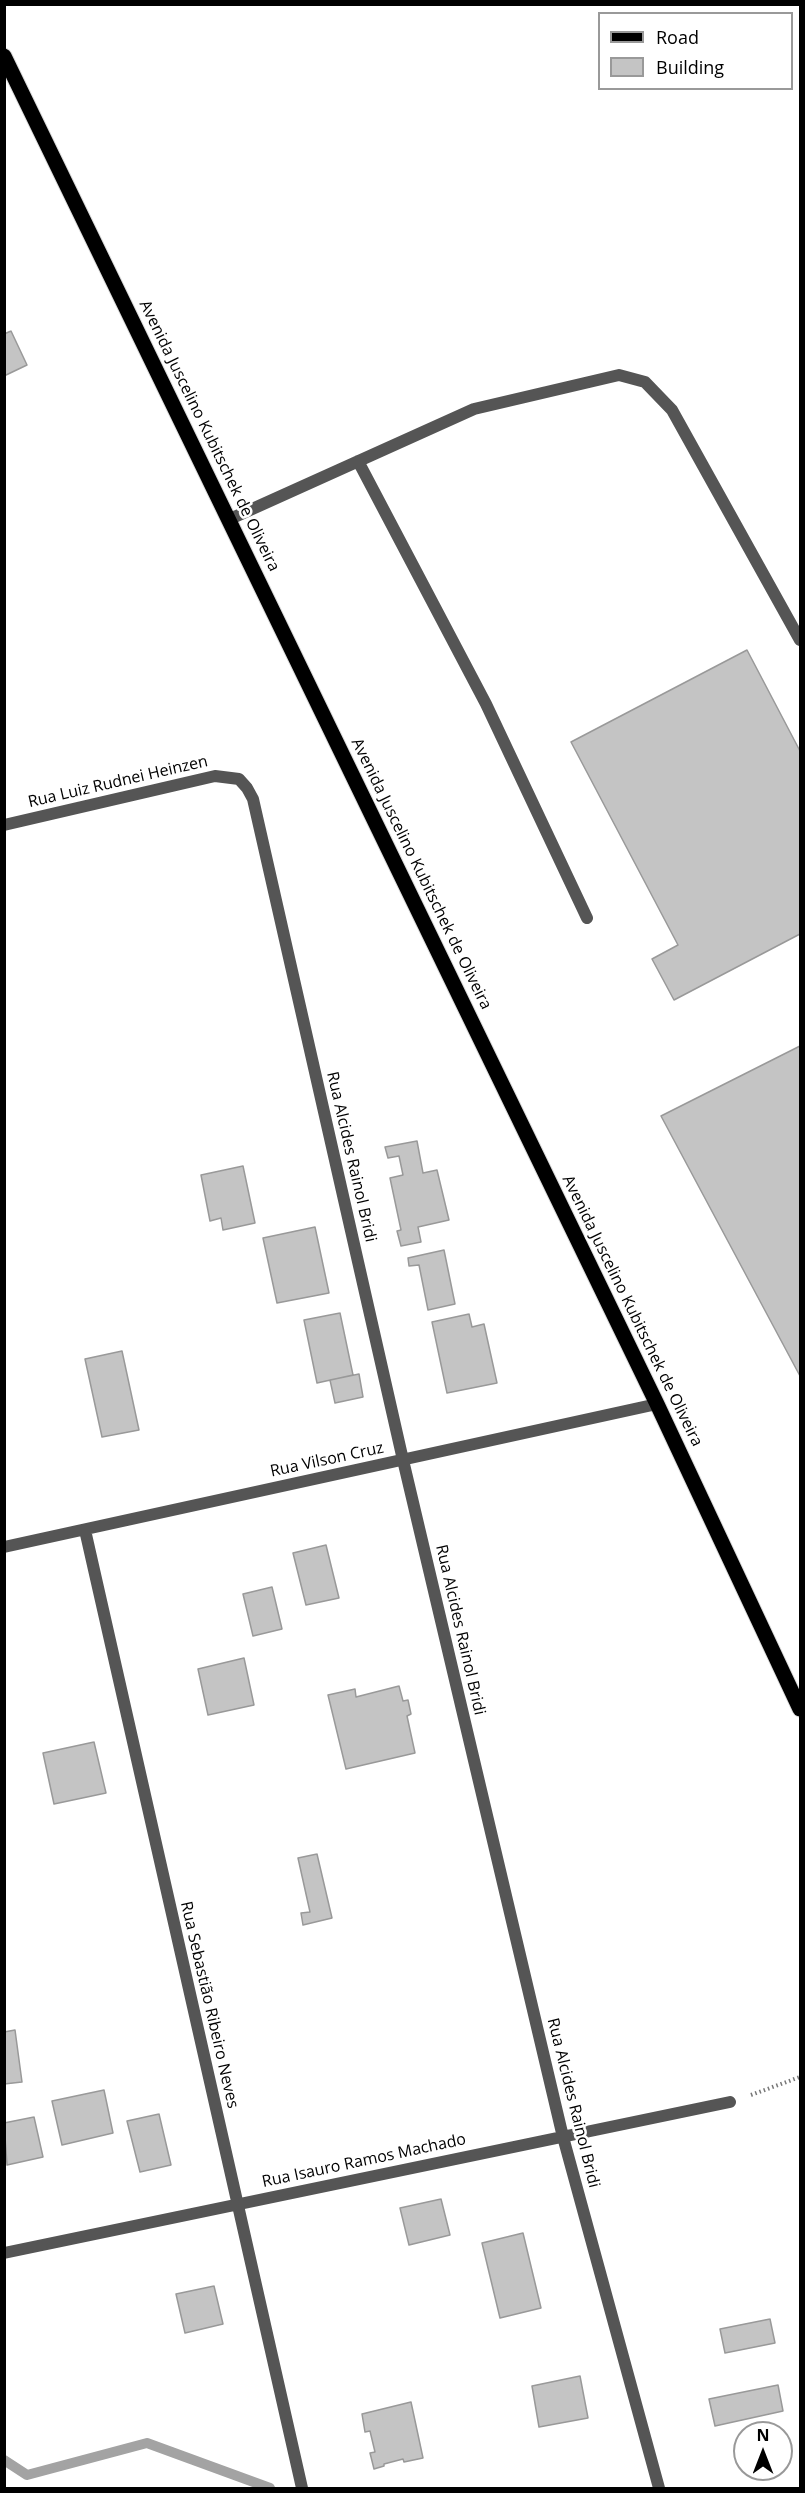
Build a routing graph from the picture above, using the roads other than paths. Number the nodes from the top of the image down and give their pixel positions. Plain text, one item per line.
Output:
1 (4, 56) edge
2 (358, 461) junction
3 (230, 519) junction
4 (801, 640) edge
5 (239, 779) joint
6 (4, 825) edge
7 (587, 918) dead end
8 (657, 1404) junction
9 (403, 1460) junction
10 (85, 1530) junction
11 (4, 1547) edge
12 (801, 1709) edge
13 (730, 2102) road end
14 (563, 2137) junction
15 (237, 2204) junction
16 (4, 2253) edge
17 (302, 2488) edge
18 (659, 2488) edge

1 - 3 main road, Avenida Juscelino Kubitschek de Oliveira
2 - 3 street
2 - 4 street
2 - 7 street
3 - 8 main road, Avenida Juscelino Kubitschek de Oliveira
5 - 6 street, Rua Luiz Rudnei Heinzen
5 - 9 street, Rua Alcides Rainol Bridi
8 - 9 street, Rua Vilson Cruz
8 - 12 main road, Avenida Juscelino Kubitschek de Oliveira
9 - 10 street, Rua Vilson Cruz
9 - 14 street, Rua Alcides Rainol Bridi
10 - 11 street, Rua Vilson Cruz
10 - 15 street, Rua Sebastião Ribeiro Neves
13 - 14 street, Rua Isauro Ramos Machado
14 - 15 street, Rua Isauro Ramos Machado
14 - 18 street, Rua Alcides Rainol Bridi
15 - 16 street, Rua Isauro Ramos Machado
15 - 17 street, Rua Sebastião Ribeiro Neves

